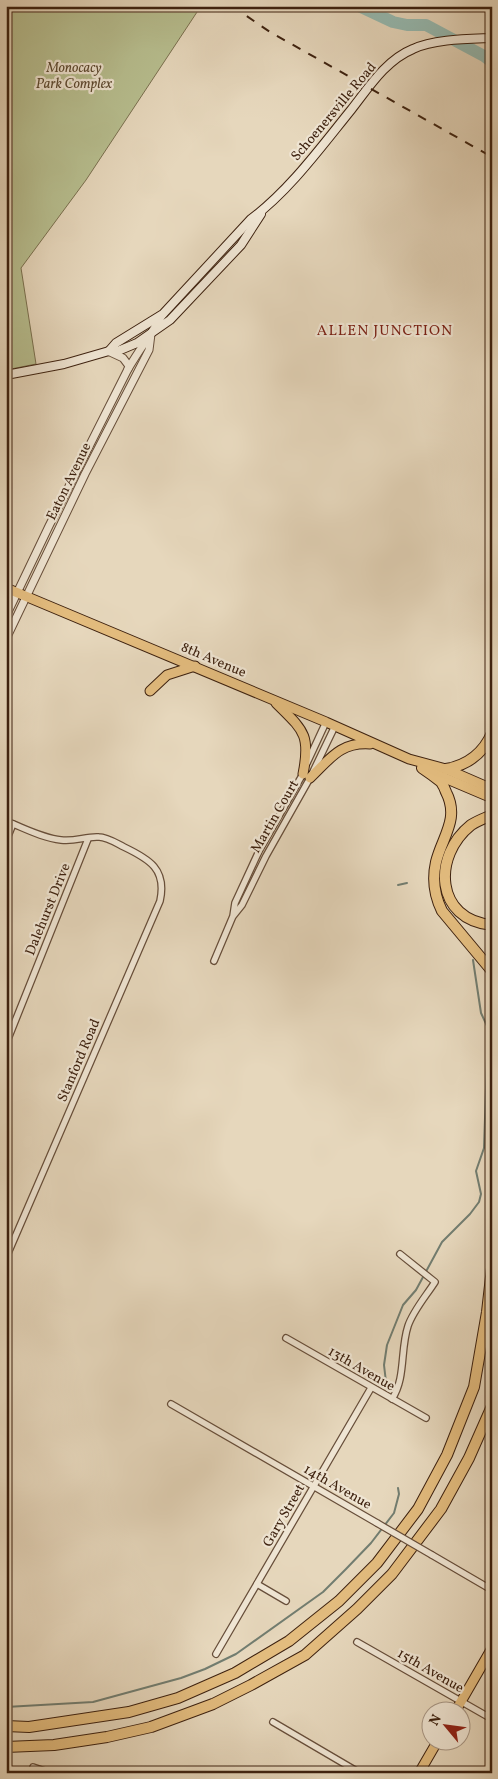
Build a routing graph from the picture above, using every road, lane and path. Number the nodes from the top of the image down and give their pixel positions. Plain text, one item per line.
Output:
1 (492, 38) edge
2 (263, 210) junction
3 (163, 314) junction
4 (151, 334) junction
5 (109, 351) junction
6 (128, 369) junction
7 (6, 375) edge
8 (6, 588) edge
9 (21, 594) junction
10 (6, 616) edge
11 (6, 639) edge
12 (195, 666) junction
13 (150, 691) dead end
14 (272, 699) junction
15 (330, 724) junction
16 (492, 733) edge
17 (376, 744) junction
18 (434, 771) junction
19 (306, 776) junction
20 (492, 789) edge
21 (492, 798) edge
22 (492, 816) edge
23 (6, 822) edge
24 (13, 824) junction
25 (88, 838) junction
26 (6, 841) edge
27 (492, 925) edge
28 (214, 961) dead end
29 (492, 971) edge
30 (6, 1044) edge
31 (400, 1254) dead end
32 (6, 1258) edge
33 (492, 1268) edge
34 (286, 1338) dead end
35 (371, 1388) junction
36 (392, 1399) junction
37 (171, 1404) dead end
38 (492, 1406) edge
39 (426, 1418) dead end
40 (314, 1486) junction
41 (257, 1584) junction
42 (492, 1590) edge
43 (286, 1601) dead end
44 (357, 1642) dead end
45 (492, 1648) edge
46 (216, 1654) dead end
47 (460, 1701) junction
48 (492, 1719) edge
49 (273, 1722) dead end
50 (6, 1726) edge
51 (6, 1747) edge
52 (431, 1752) edge
53 (33, 1767) dead end
54 (50, 1773) edge
55 (360, 1773) edge
56 (419, 1773) edge

1 - 2 main road, Schoenersville Road
2 - 3 main road, Schoenersville Road
2 - 4 main road, Schoenersville Road
3 - 4 street, Eaton Avenue
3 - 5 main road, Schoenersville Road
4 - 5 main road, Schoenersville Road
4 - 6 street, Eaton Avenue
4 - 9 street, Eaton Avenue
5 - 6 street
5 - 7 main road, Schoenersville Road
6 - 9 street, Eaton Avenue
8 - 9 main road, 8th Avenue
9 - 10 street, Eaton Avenue
9 - 11 street, Eaton Avenue
9 - 12 main road, 8th Avenue
12 - 13 main road
12 - 14 main road, 8th Avenue
14 - 15 main road, 8th Avenue
14 - 19 main road
15 - 17 main road, 8th Avenue
15 - 19 street, Martin Court
15 - 19 street, Martin Court
16 - 18 highway
17 - 18 main road, 8th Avenue
17 - 19 main road
18 - 20 main road, 8th Avenue
18 - 21 main road, 8th Avenue
18 - 29 highway
19 - 28 street, Martin Court
22 - 27 highway
23 - 24 street
24 - 25 street
24 - 26 street
25 - 30 street, Dalehurst Drive
25 - 32 street, Stanford Road
31 - 36 street
33 - 50 highway
34 - 35 street, 13th Avenue
35 - 36 street, 13th Avenue
35 - 40 street, Gary Street
36 - 39 street, 13th Avenue
37 - 40 street, 14th Avenue
38 - 51 highway
40 - 41 street, Gary Street
40 - 42 street, 14th Avenue, bridge
41 - 43 street
41 - 46 street, Gary Street
44 - 47 street, 15th Avenue
45 - 47 main road
47 - 48 street, 15th Avenue
49 - 55 street
52 - 56 main road
53 - 54 street

